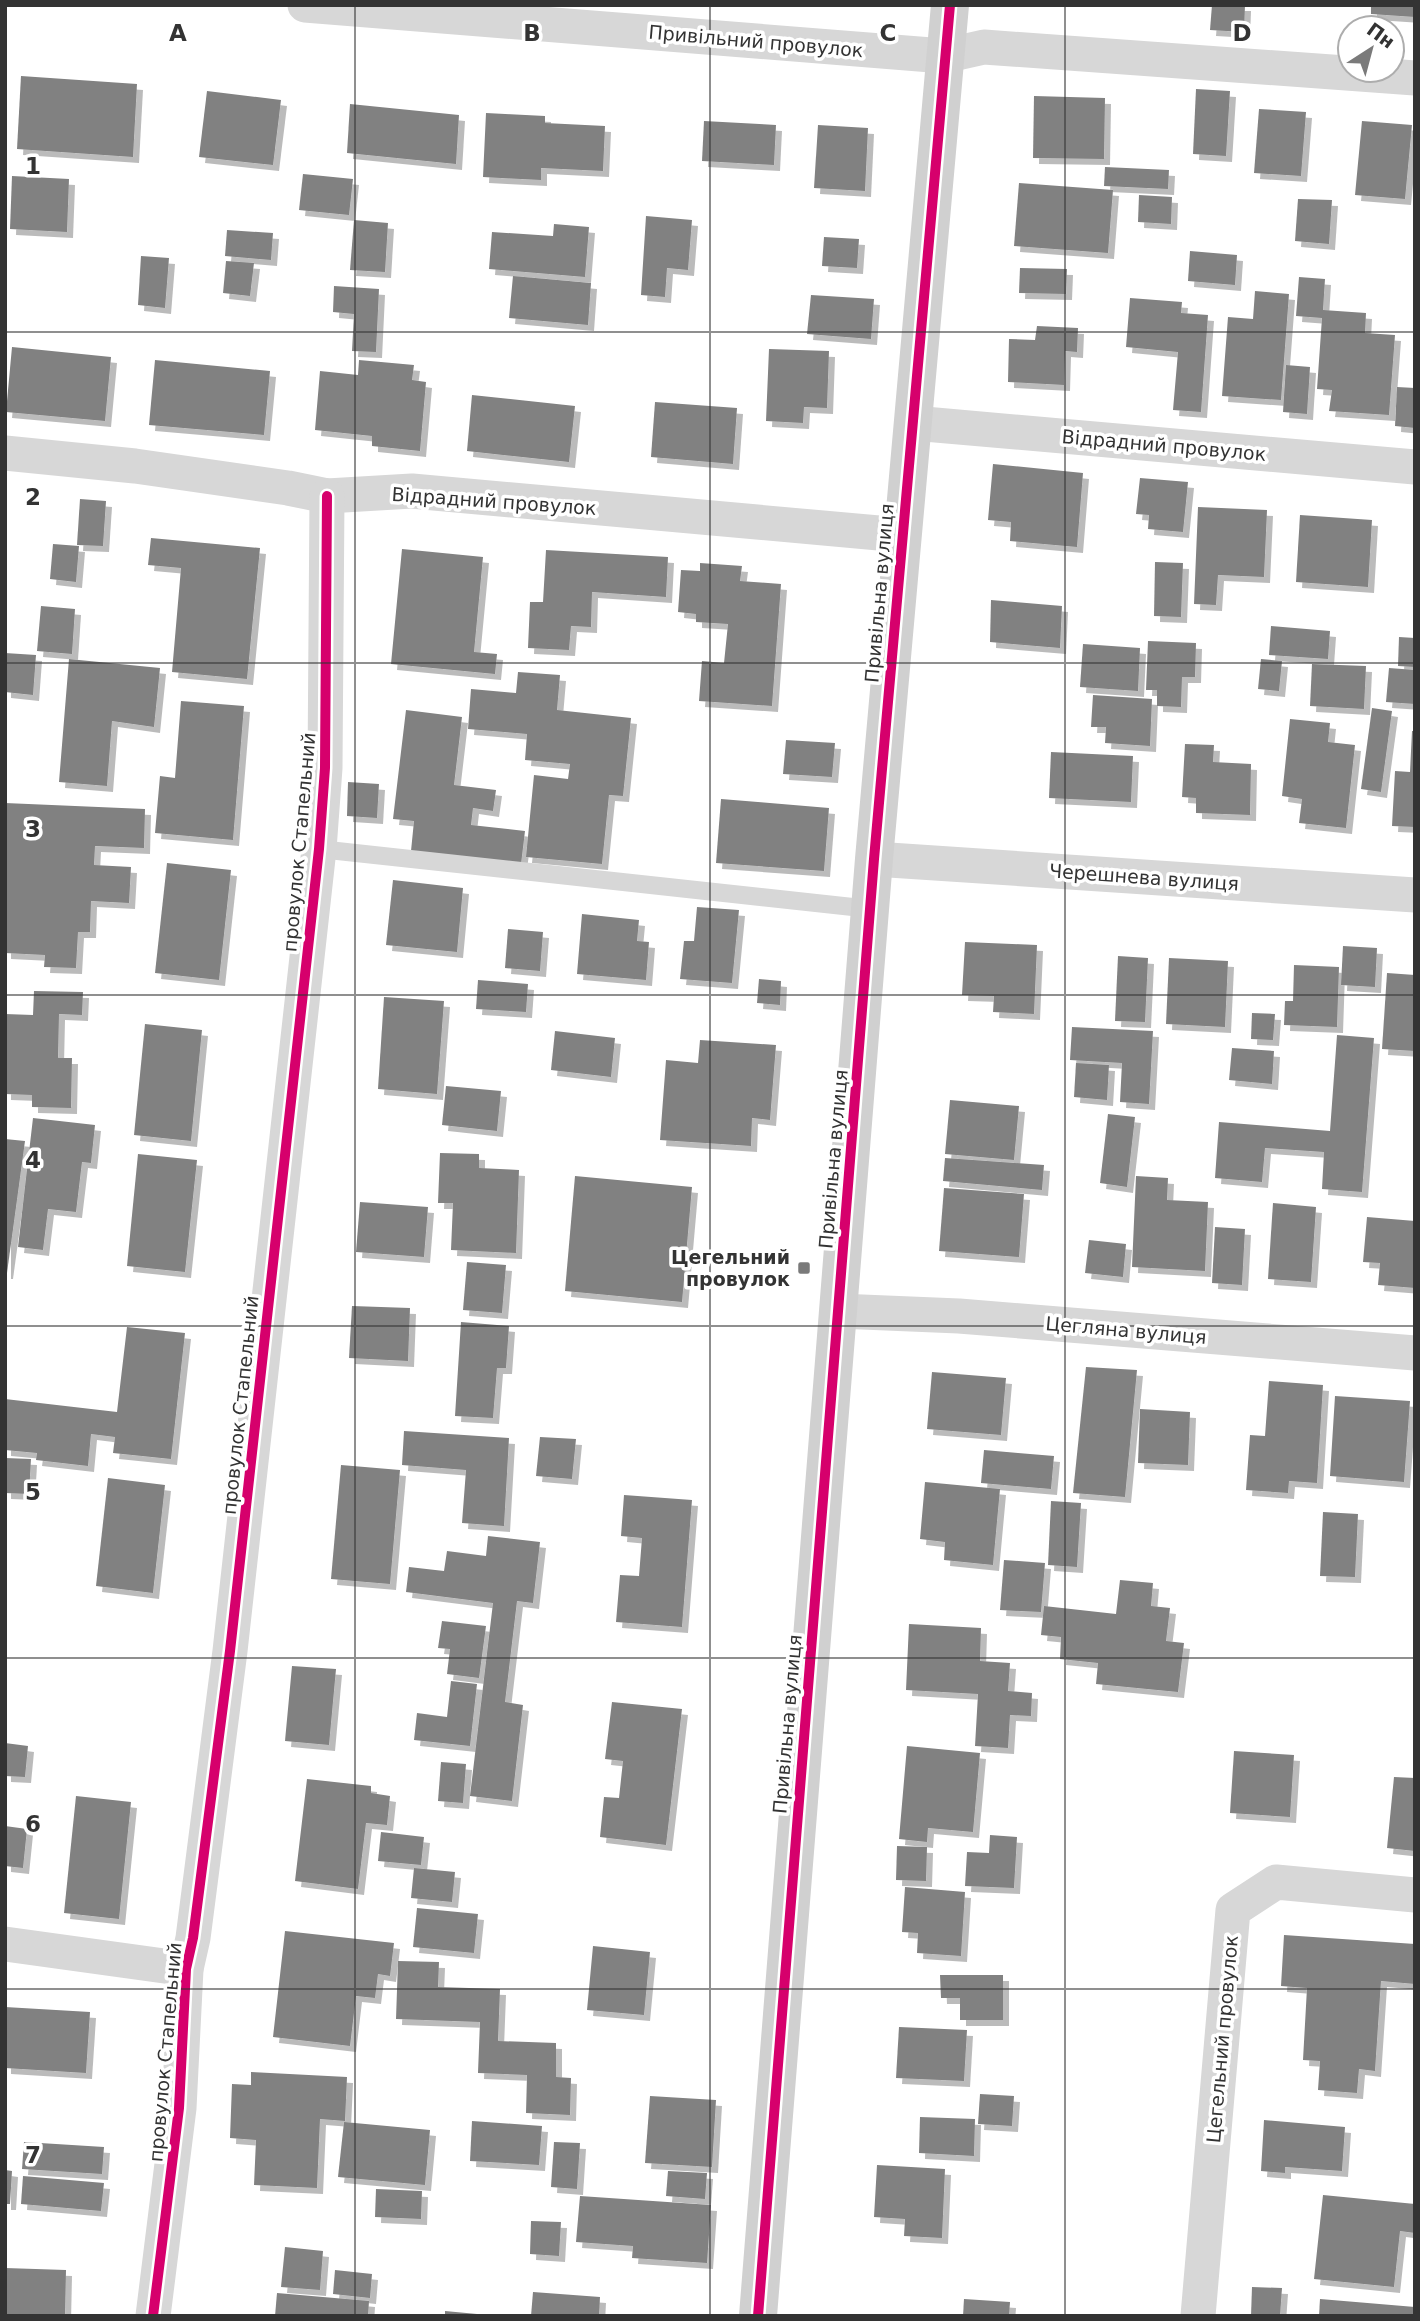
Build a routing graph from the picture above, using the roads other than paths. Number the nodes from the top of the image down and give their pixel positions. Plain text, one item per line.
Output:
1 (305, 5) edge
2 (950, 5) edge
3 (944, 56) junction
4 (1415, 78) edge
5 (913, 424) junction
6 (5, 453) edge
7 (1415, 467) edge
8 (327, 496) junction
9 (901, 535) junction
10 (319, 849) junction
11 (874, 859) junction
12 (1415, 895) edge
13 (871, 909) junction
14 (838, 1311) junction
15 (1415, 1353) edge
16 (1415, 1895) edge
17 (5, 1944) edge
18 (186, 1969) junction
19 (153, 2316) edge
20 (758, 2316) edge
21 (1198, 2316) edge

1 - 3 street, Привільний провулок
2 - 3 street, Привільна вулиця
3 - 4 street, Привільний провулок
3 - 5 street, Привільна вулиця
5 - 7 street, Відрадний провулок
5 - 9 street, Привільна вулиця
6 - 8 street, Відрадний провулок
8 - 9 street, Відрадний провулок
8 - 10 street, провулок Стапельний
9 - 11 street, Привільна вулиця
10 - 13 lane
10 - 18 street, провулок Стапельний
11 - 12 street, Черешнева вулиця
11 - 13 street, Привільна вулиця
13 - 14 street, Привільна вулиця
14 - 15 street, Цегляна вулиця
14 - 20 street, Привільна вулиця
16 - 21 street, Цегельний провулок
17 - 18 street
18 - 19 street, провулок Стапельний

